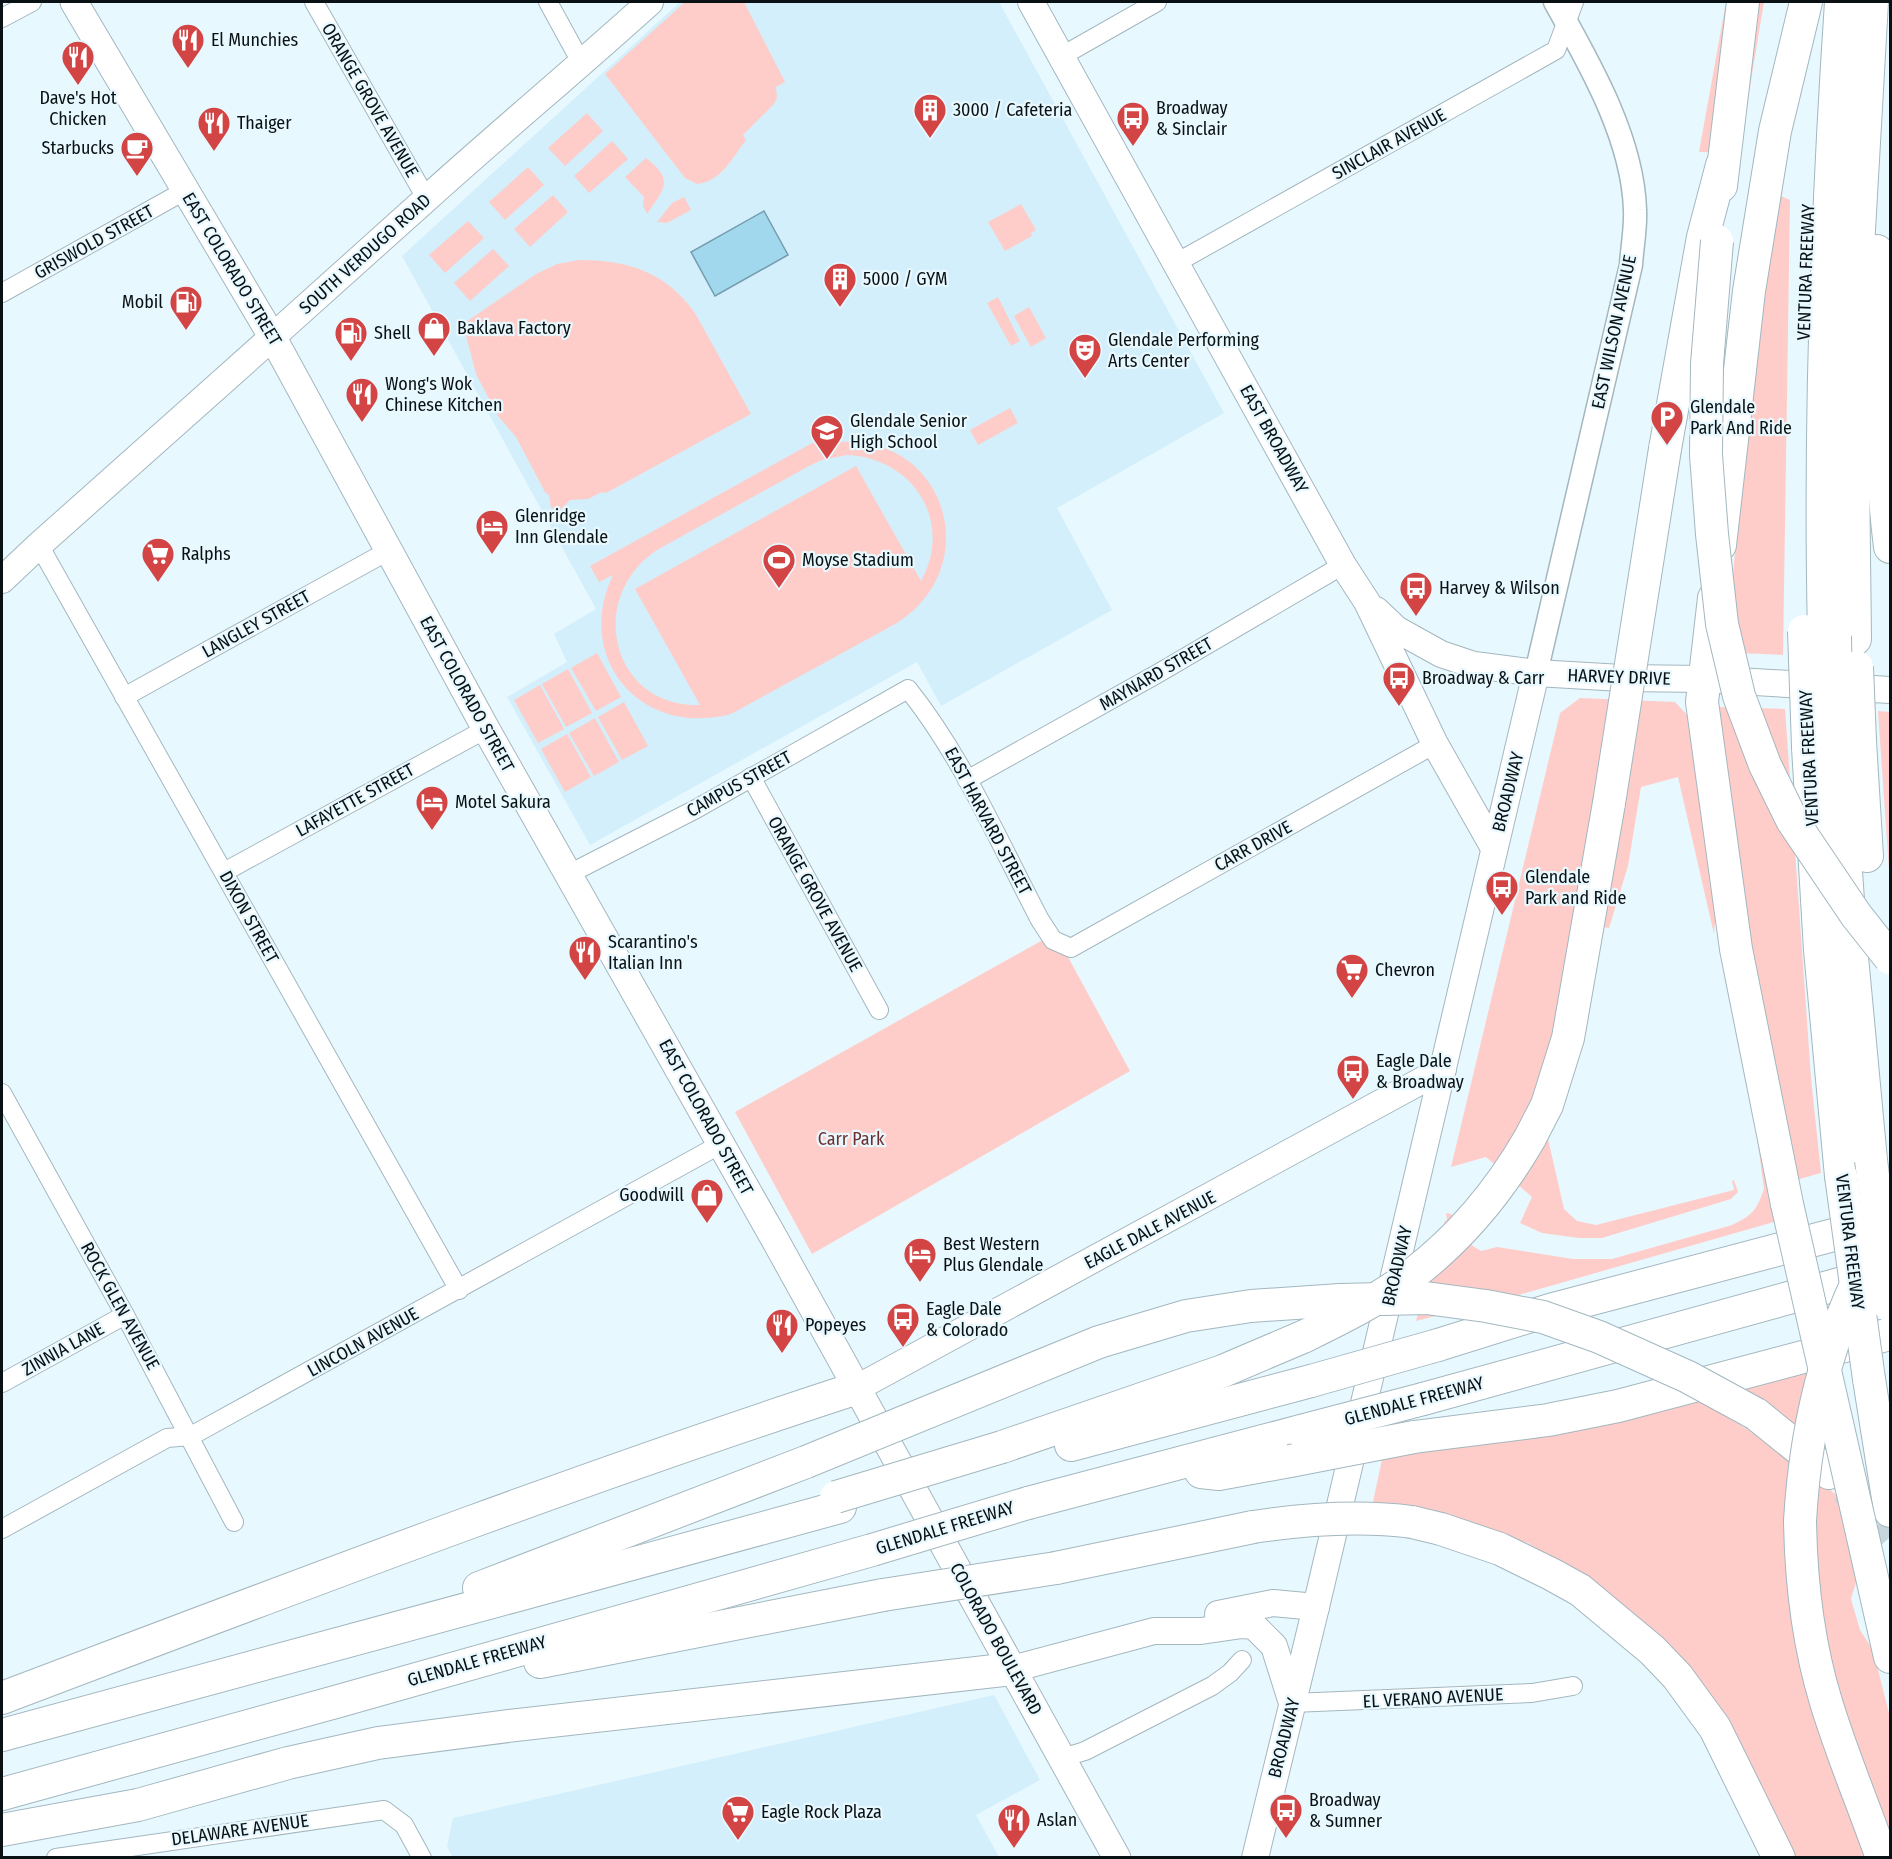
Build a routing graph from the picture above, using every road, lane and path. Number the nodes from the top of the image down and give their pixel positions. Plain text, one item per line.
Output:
1 (32, 2) edge
2 (74, 2) edge
3 (314, 2) edge
4 (548, 2) edge
5 (650, 2) edge
6 (1031, 2) edge
7 (1157, 2) edge
8 (1555, 2) edge
9 (1743, 2) edge
10 (1806, 2) edge
11 (1823, 2) edge
12 (1841, 2) edge
13 (1853, 2) edge
14 (1873, 2) edge
15 (1570, 11) edge
16 (2, 18) edge
17 (1062, 56) junction
18 (582, 64) junction
19 (186, 190) junction
20 (426, 198) junction
21 (1710, 239) junction
22 (1176, 263) junction
23 (2, 293) edge
24 (273, 338) junction
25 (39, 544) junction
26 (1890, 547) edge
27 (388, 551) junction
28 (1343, 565) junction
29 (2, 580) edge
30 (1367, 602) junction
31 (1830, 635) junction
32 (1536, 673) junction
33 (1704, 679) junction
34 (908, 689) joint
35 (1890, 690) edge
36 (124, 697) junction
37 (486, 729) junction
38 (1435, 744) junction
39 (1833, 744) junction
40 (751, 777) junction
41 (967, 780) junction
42 (1494, 848) junction
43 (224, 872) junction
44 (569, 874) junction
45 (1071, 948) joint
46 (1890, 958) edge
47 (879, 1010) dead end
48 (1443, 1069) junction
49 (2, 1093) edge
50 (720, 1144) junction
51 (1866, 1161) edge
52 (1890, 1221) edge
53 (1890, 1270) edge
54 (459, 1290) junction
55 (1890, 1306) edge
56 (125, 1315) junction
57 (1890, 1334) edge
58 (1883, 1378) edge
59 (2, 1383) edge
60 (857, 1388) junction
61 (191, 1436) junction
62 (1004, 1455) junction
63 (1158, 1470) junction
64 (1829, 1473) tunnel mouth
65 (1890, 1511) edge
66 (234, 1522) dead end
67 (2, 1529) edge
68 (1316, 1607) junction
69 (1154, 1631) junction
70 (329, 1646) junction
71 (1890, 1657) edge
72 (1242, 1660) dead end
73 (1012, 1669) junction
74 (1573, 1686) dead end
75 (2, 1698) edge
76 (339, 1701) junction
77 (1292, 1703) junction
78 (2, 1735) edge
79 (1062, 1758) junction
80 (2, 1794) edge
81 (2, 1830) edge
82 (58, 1857) edge
83 (422, 1857) edge
84 (1117, 1857) edge
85 (1255, 1857) edge
86 (1779, 1857) edge
87 (1882, 1857) edge

1 - 16 street
2 - 19 main road, EAST COLORADO STREET
3 - 20 street, ORANGE GROVE AVENUE
4 - 18 street
5 - 18 main road, SOUTH VERDUGO ROAD
6 - 17 main road, EAST BROADWAY
7 - 17 street
8 - 15 street, EAST WILSON AVENUE
9 - 21 highway
10 - 33 highway
11 - 31 highway, VENTURA FREEWAY
12 - 31 highway
13 - 31 highway
14 - 26 highway
14 - 31 highway, VENTURA FREEWAY
15 - 22 street, SINCLAIR AVENUE
15 - 32 street, EAST WILSON AVENUE
17 - 22 main road, EAST BROADWAY
18 - 20 main road, SOUTH VERDUGO ROAD
19 - 23 street, GRISWOLD STREET
19 - 24 main road, EAST COLORADO STREET
20 - 24 main road, SOUTH VERDUGO ROAD
21 - 46 highway, bridge
21 - 62 highway, bridge
22 - 28 main road, EAST BROADWAY
24 - 25 main road, SOUTH VERDUGO ROAD
24 - 27 main road, EAST COLORADO STREET
25 - 29 main road, SOUTH VERDUGO ROAD
25 - 36 street, DIXON STREET
27 - 36 street, LANGLEY STREET
27 - 37 main road, EAST COLORADO STREET
28 - 30 main road, EAST BROADWAY
28 - 41 street, MAYNARD STREET
30 - 32 main road, HARVEY DRIVE
30 - 38 main road, EAST BROADWAY
31 - 39 highway, VENTURA FREEWAY, bridge
31 - 39 highway, VENTURA FREEWAY, bridge
32 - 33 main road, HARVEY DRIVE
32 - 42 main road, BROADWAY
33 - 35 main road, HARVEY DRIVE
33 - 71 highway, bridge
34 - 40 street, CAMPUS STREET
34 - 41 street, EAST HARVARD STREET
36 - 43 street, DIXON STREET
37 - 43 street, LAFAYETTE STREET
37 - 44 main road, EAST COLORADO STREET
38 - 42 main road, EAST BROADWAY
38 - 45 street, CARR DRIVE
39 - 51 highway, VENTURA FREEWAY
39 - 51 highway, VENTURA FREEWAY
40 - 44 street, CAMPUS STREET
40 - 47 street, ORANGE GROVE AVENUE
41 - 45 street, EAST HARVARD STREET
42 - 48 main road, BROADWAY
43 - 54 street, DIXON STREET
44 - 50 main road, EAST COLORADO STREET
48 - 60 main road, EAGLE DALE AVENUE
48 - 68 main road, BROADWAY
49 - 56 street, ROCK GLEN AVENUE
50 - 54 street, LINCOLN AVENUE
50 - 60 main road, EAST COLORADO STREET
51 - 55 highway, bridge
51 - 58 highway, VENTURA FREEWAY, bridge
52 - 62 highway, bridge
52 - 87 highway, bridge
53 - 63 highway, GLENDALE FREEWAY, bridge
54 - 61 street, LINCOLN AVENUE
56 - 59 street, ZINNIA LANE
56 - 61 street, ROCK GLEN AVENUE
57 - 63 highway, bridge
58 - 65 highway, VENTURA FREEWAY
60 - 73 main road, COLORADO BOULEVARD
60 - 75 highway
61 - 66 street, ROCK GLEN AVENUE
61 - 67 street, LINCOLN AVENUE
62 - 70 highway, bridge
63 - 76 highway, GLENDALE FREEWAY, bridge
64 - 70 highway, bridge
68 - 69 main road
68 - 77 main road, BROADWAY
69 - 73 main road
69 - 77 main road
70 - 78 highway
72 - 79 street
73 - 79 main road, COLORADO BOULEVARD
73 - 81 highway
74 - 77 street, EL VERANO AVENUE
76 - 80 highway, GLENDALE FREEWAY
76 - 86 highway, bridge
77 - 85 main road, BROADWAY
79 - 84 main road, COLORADO BOULEVARD
82 - 83 street, DELAWARE AVENUE

